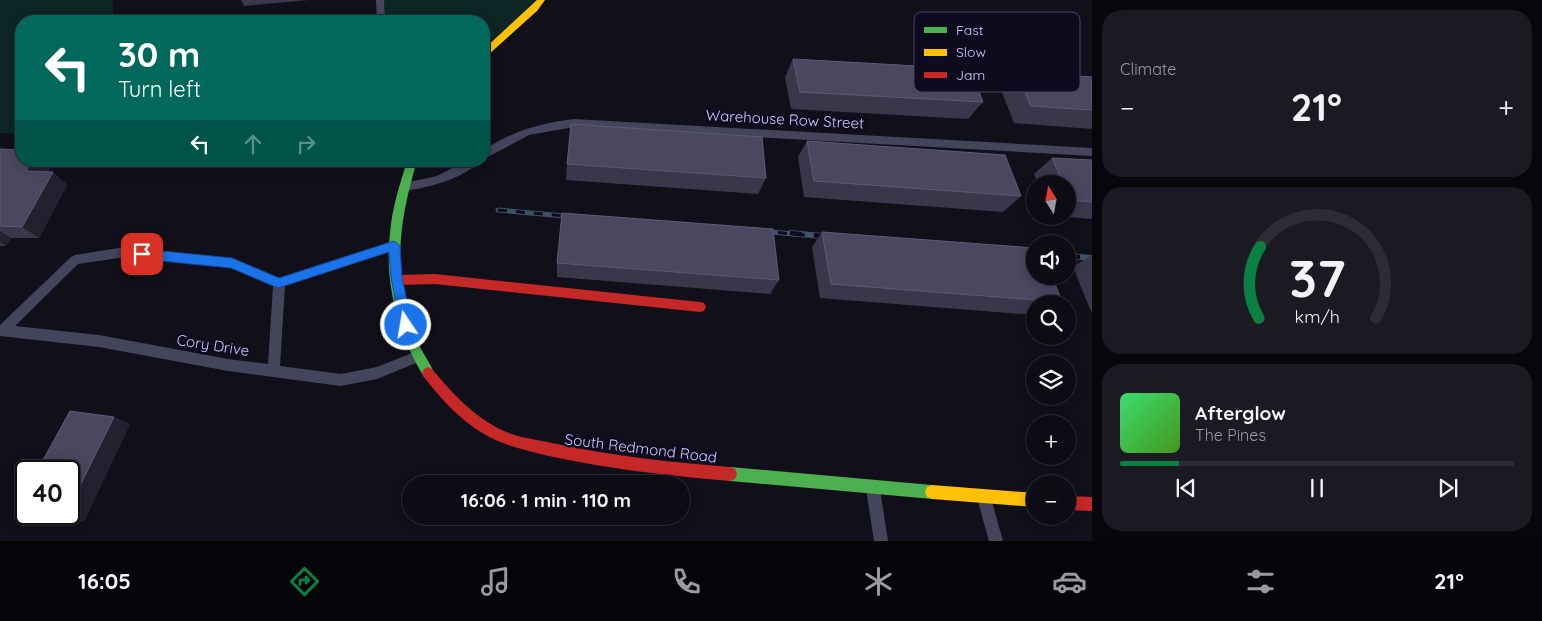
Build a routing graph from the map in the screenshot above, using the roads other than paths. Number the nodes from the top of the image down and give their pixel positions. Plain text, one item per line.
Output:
1 (380, 0) edge
2 (541, 0) edge
3 (381, 15) edge
4 (490, 48) edge
5 (490, 151) edge
6 (1092, 152) edge
7 (410, 167) edge
8 (466, 167) edge
9 (405, 187) junction
10 (394, 246) junction
11 (397, 280) junction
12 (278, 283) junction
13 (700, 307) dead end
14 (1, 330) edge
15 (417, 357) junction
16 (274, 370) junction
17 (873, 488) junction
18 (983, 496) junction
19 (1026, 499) edge
20 (1076, 503) edge
21 (1092, 504) edge
22 (881, 541) edge
23 (996, 541) edge

1 - 3 lane
2 - 4 street
5 - 6 lane, Warehouse Row Street
7 - 9 street, South Redmond Road
8 - 9 lane
9 - 10 street, South Redmond Road
10 - 11 street, South Redmond Road
10 - 12 lane
11 - 13 street
11 - 15 street, South Redmond Road
12 - 14 lane
12 - 16 lane
14 - 16 lane, Cory Drive
15 - 16 lane, Cory Drive
15 - 17 street, South Redmond Road
17 - 18 street, South Redmond Road
17 - 22 lane
18 - 19 street, South Redmond Road
18 - 23 lane
20 - 21 street

